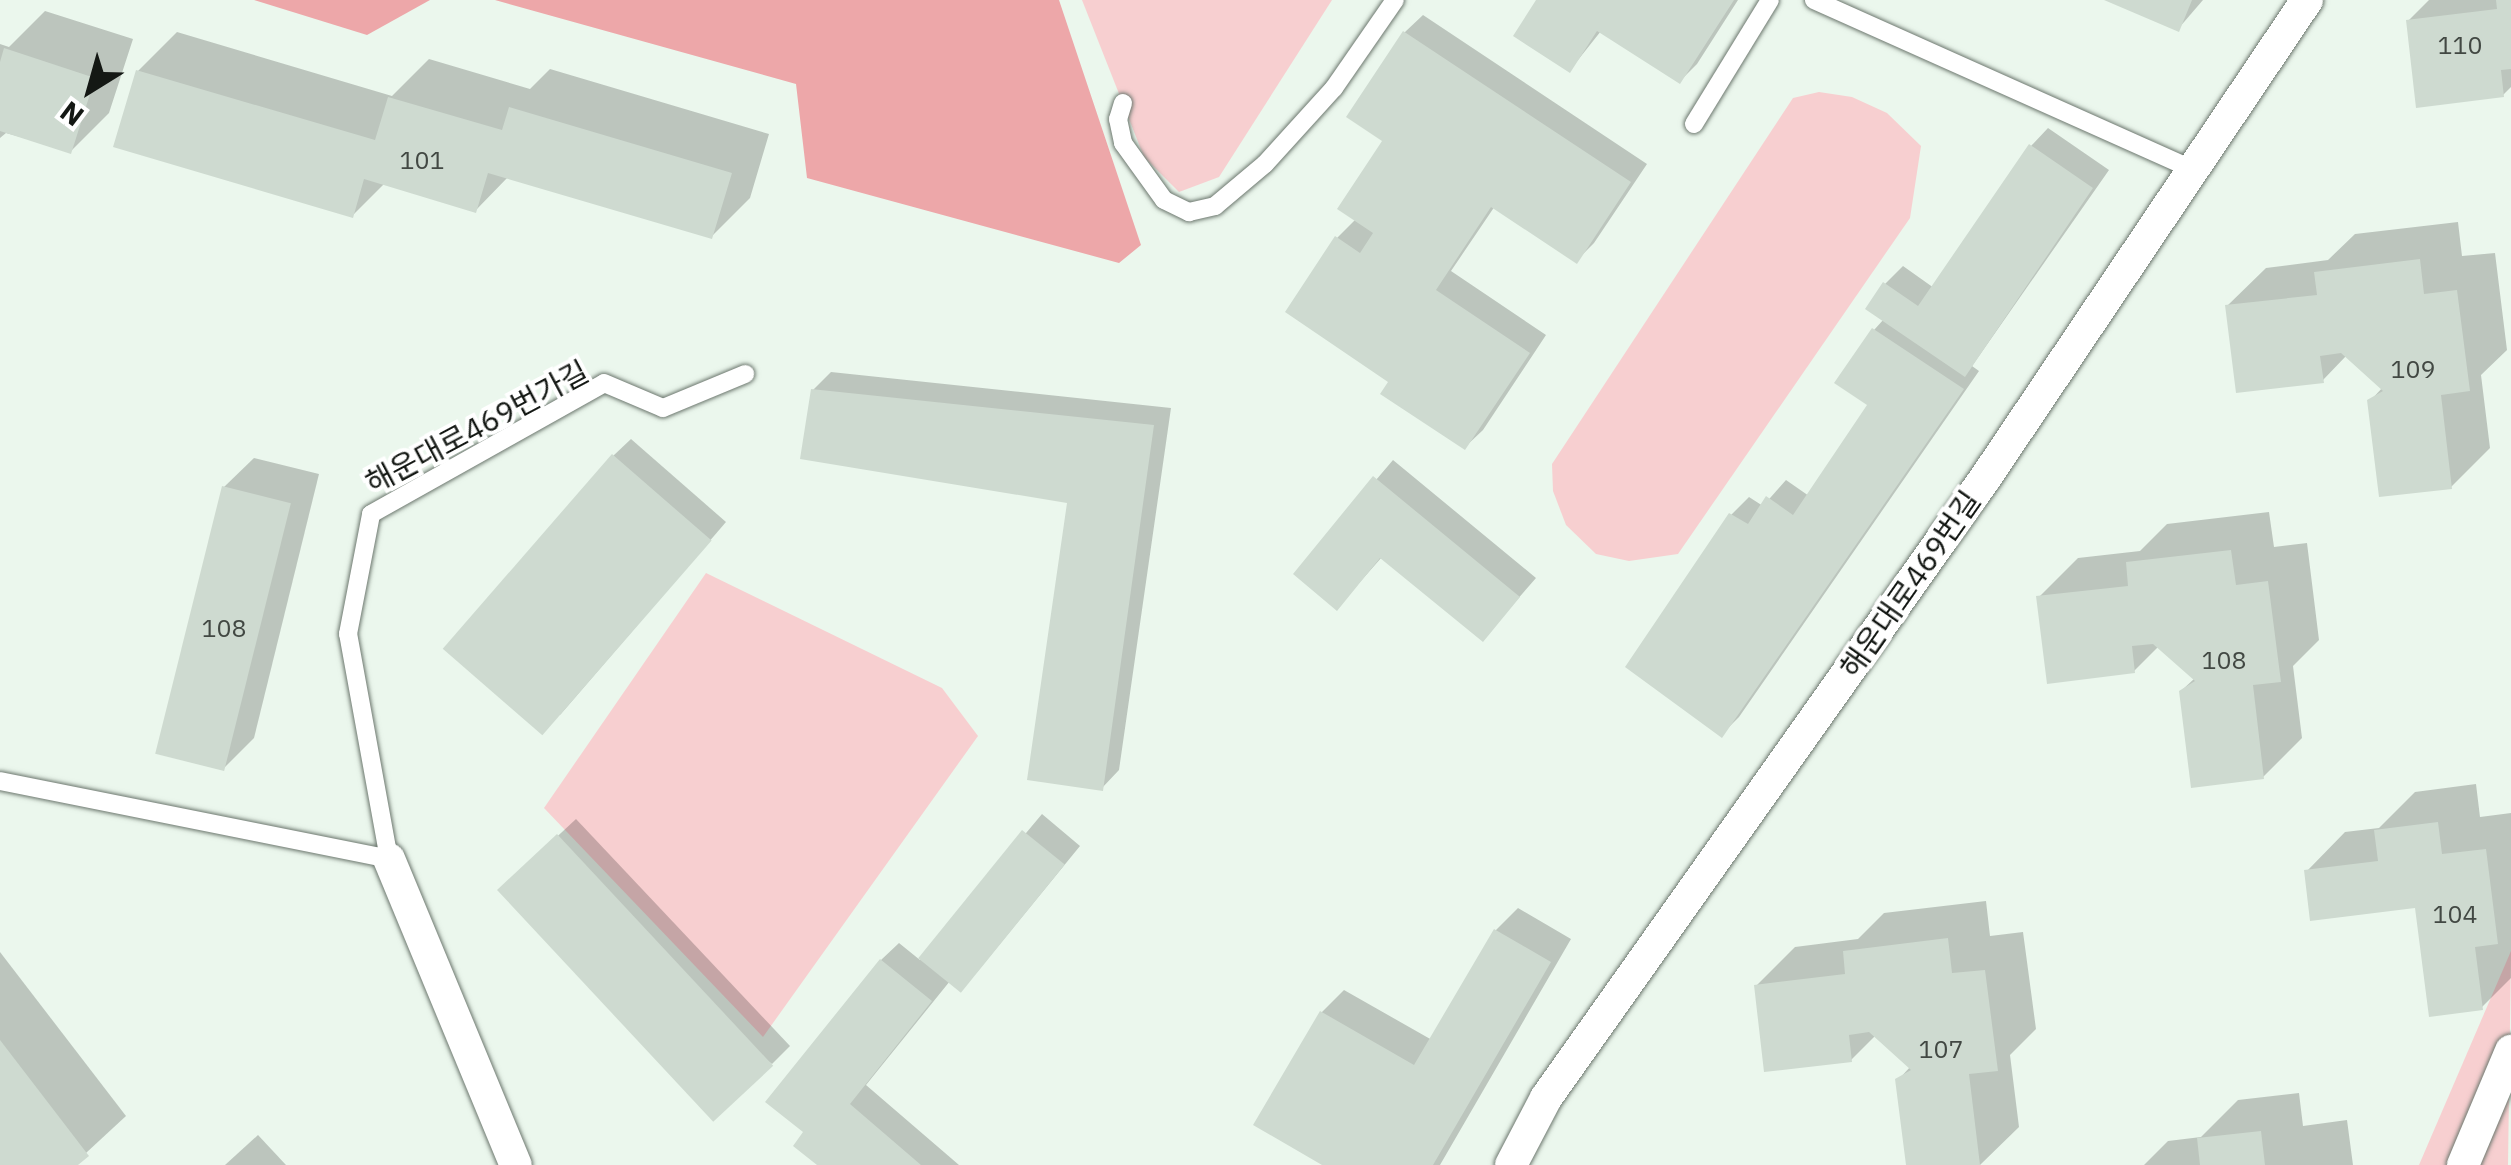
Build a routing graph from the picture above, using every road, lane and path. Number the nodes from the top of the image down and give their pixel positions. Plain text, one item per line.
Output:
1 (1395, 0) edge
2 (1770, 0) edge
3 (1814, 0) edge
4 (2307, 0) edge
5 (1123, 103) dead end
6 (1694, 124) dead end
7 (2191, 169) junction
8 (745, 374) dead end
9 (0, 781) edge
10 (389, 859) junction
11 (2511, 1051) edge
12 (516, 1165) edge
13 (1511, 1165) edge
14 (2463, 1165) edge

1 - 5 lane
2 - 6 lane
3 - 7 lane
4 - 7 street, 해운대로469번길
7 - 13 street, 해운대로469번길
8 - 10 lane, 해운대로469번가길
9 - 10 lane
10 - 12 street
11 - 14 street

